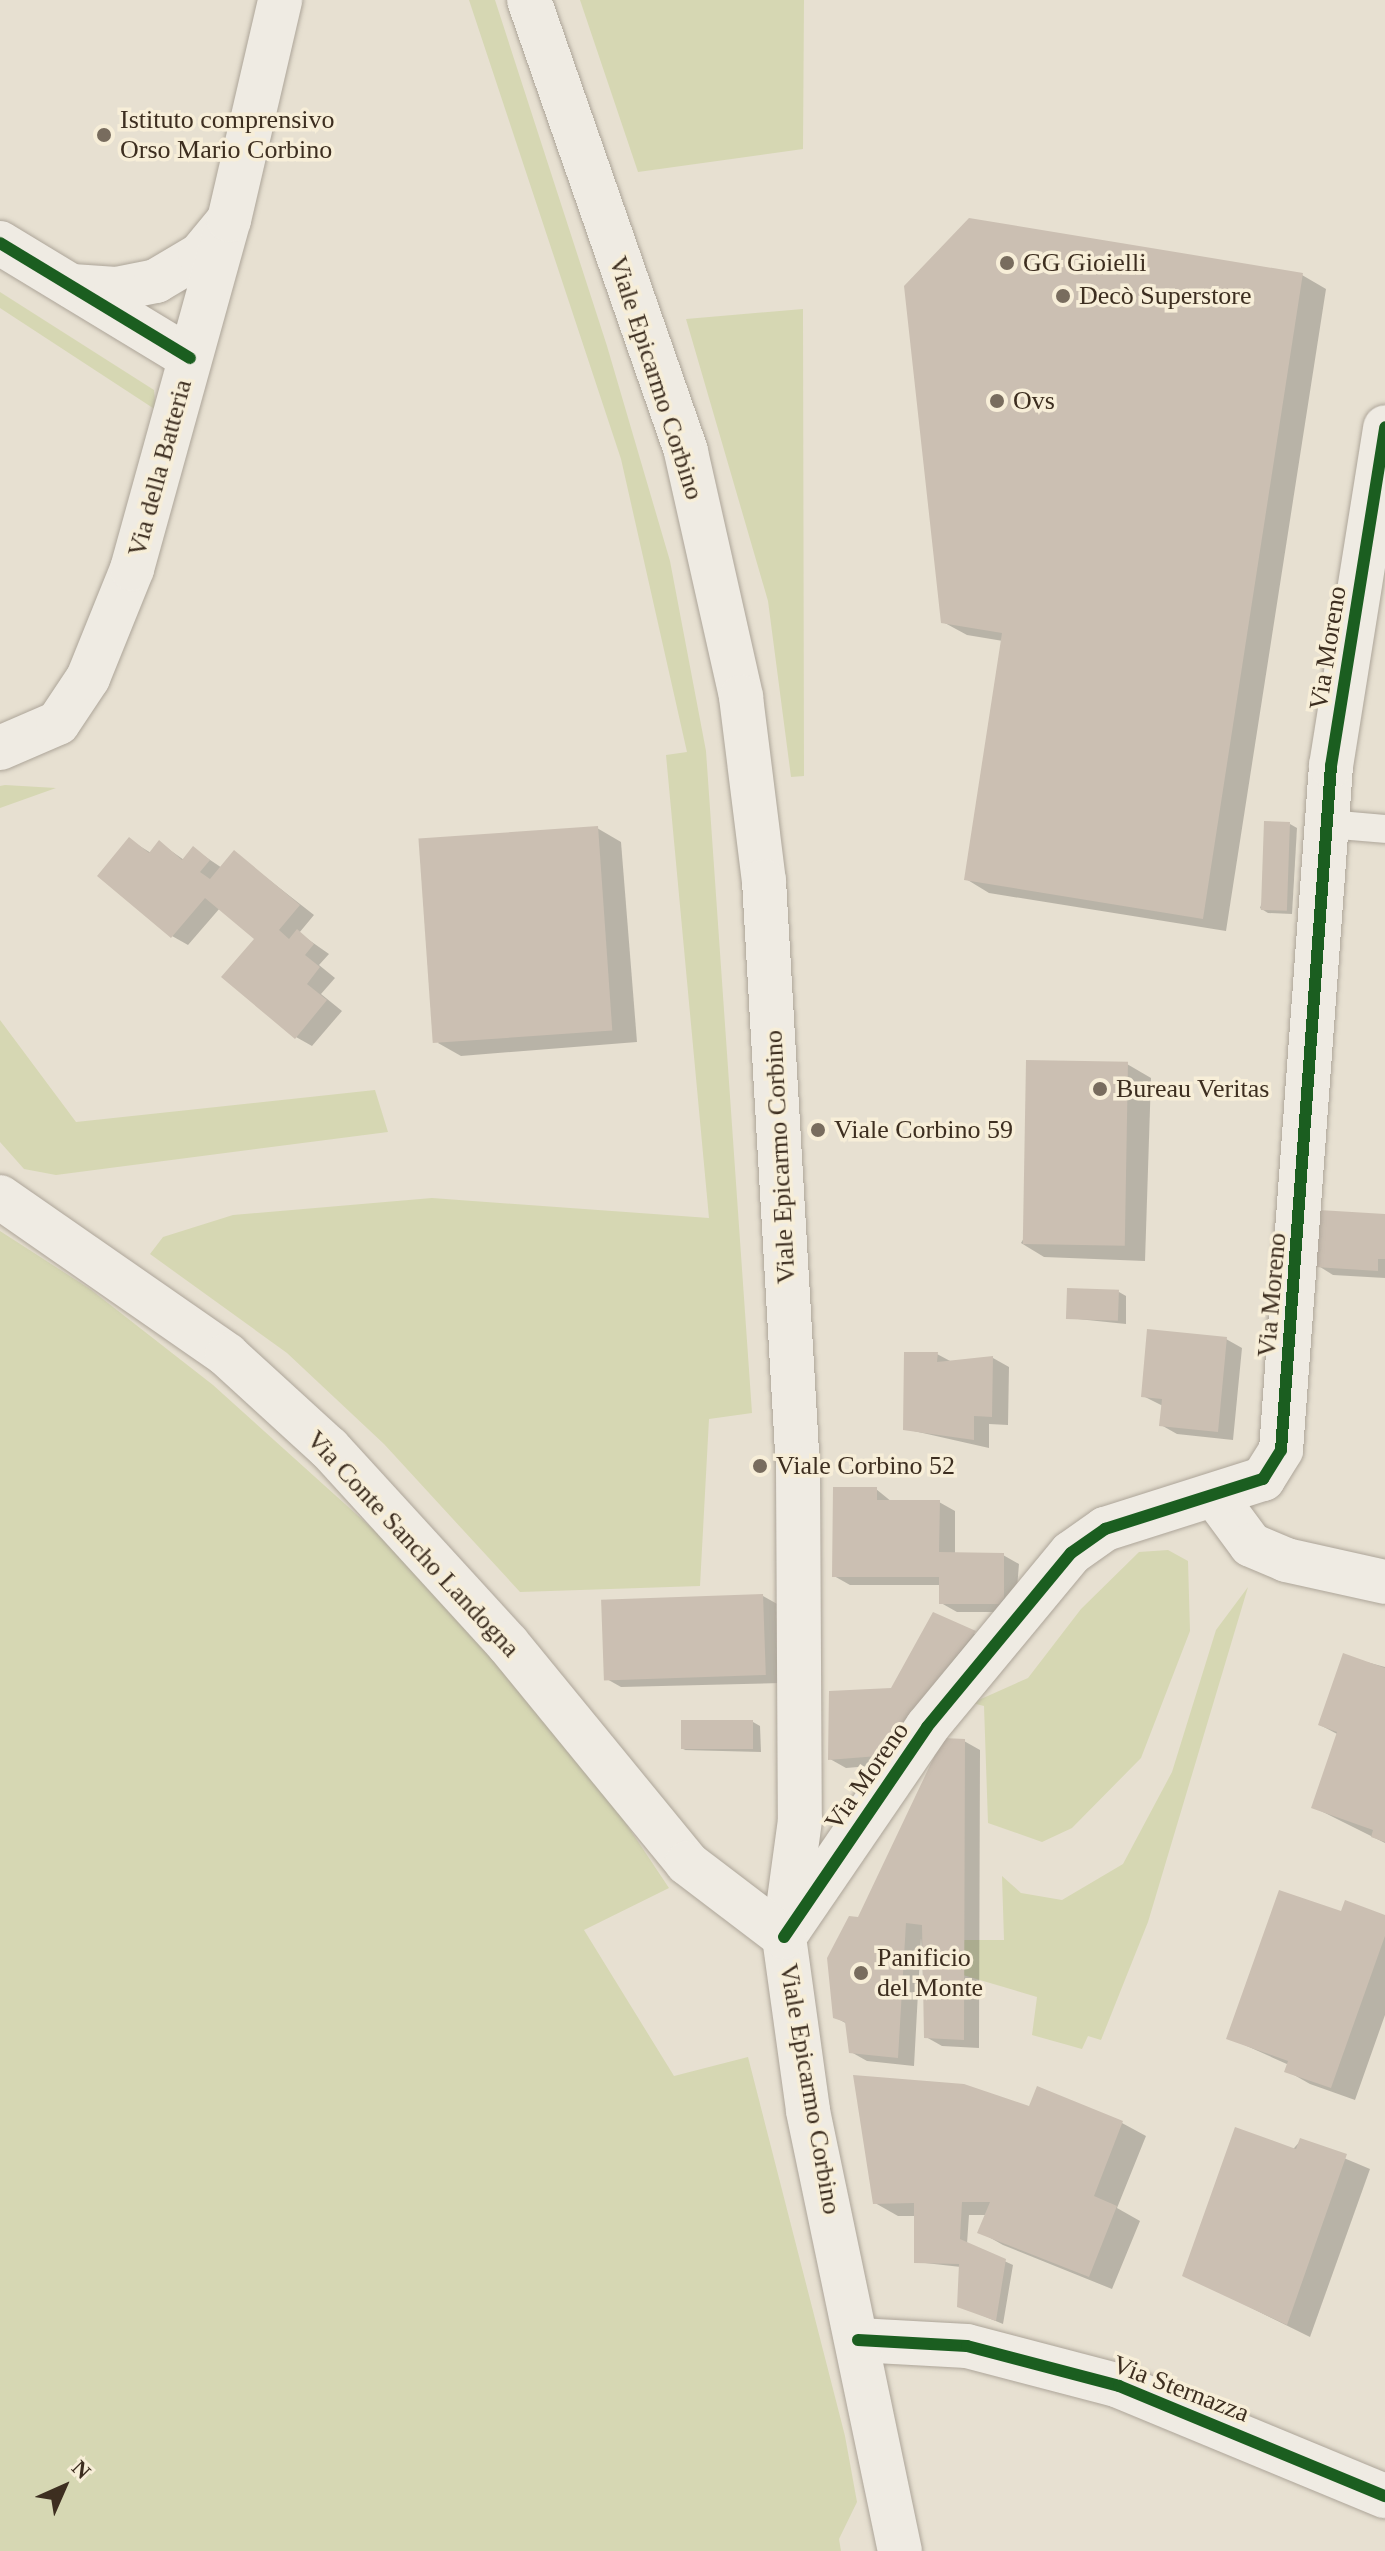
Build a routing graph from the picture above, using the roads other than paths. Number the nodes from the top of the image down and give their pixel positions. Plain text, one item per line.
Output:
1 (280, 0) edge
2 (529, 0) edge
3 (229, 220) junction
4 (0, 243) edge
5 (64, 286) junction
6 (190, 358) junction
7 (1383, 445) edge
8 (0, 748) edge
9 (1327, 824) junction
10 (1385, 829) edge
11 (0, 1197) edge
12 (1217, 1499) junction
13 (1385, 1582) edge
14 (800, 1820) junction
15 (859, 1825) junction
16 (784, 1937) junction
17 (858, 2340) junction
18 (1385, 2496) edge
19 (900, 2551) edge

1 - 3 main road, Via della Batteria
2 - 14 main road, Viale Epicarmo Corbino
3 - 5 main road
3 - 6 main road, Via della Batteria
4 - 5 main road
5 - 6 main road
6 - 8 main road, Via della Batteria
7 - 9 main road, Via Moreno
9 - 10 lane
9 - 12 main road, Via Moreno
11 - 16 main road, Via Conte Sancho Landogna
12 - 13 main road
12 - 15 main road, Via Moreno
14 - 15 main road
14 - 16 main road, Viale Epicarmo Corbino
15 - 16 main road, Via Moreno
16 - 17 main road, Viale Epicarmo Corbino
17 - 18 main road, Via Sternazza
17 - 19 main road, Viale Epicarmo Corbino

